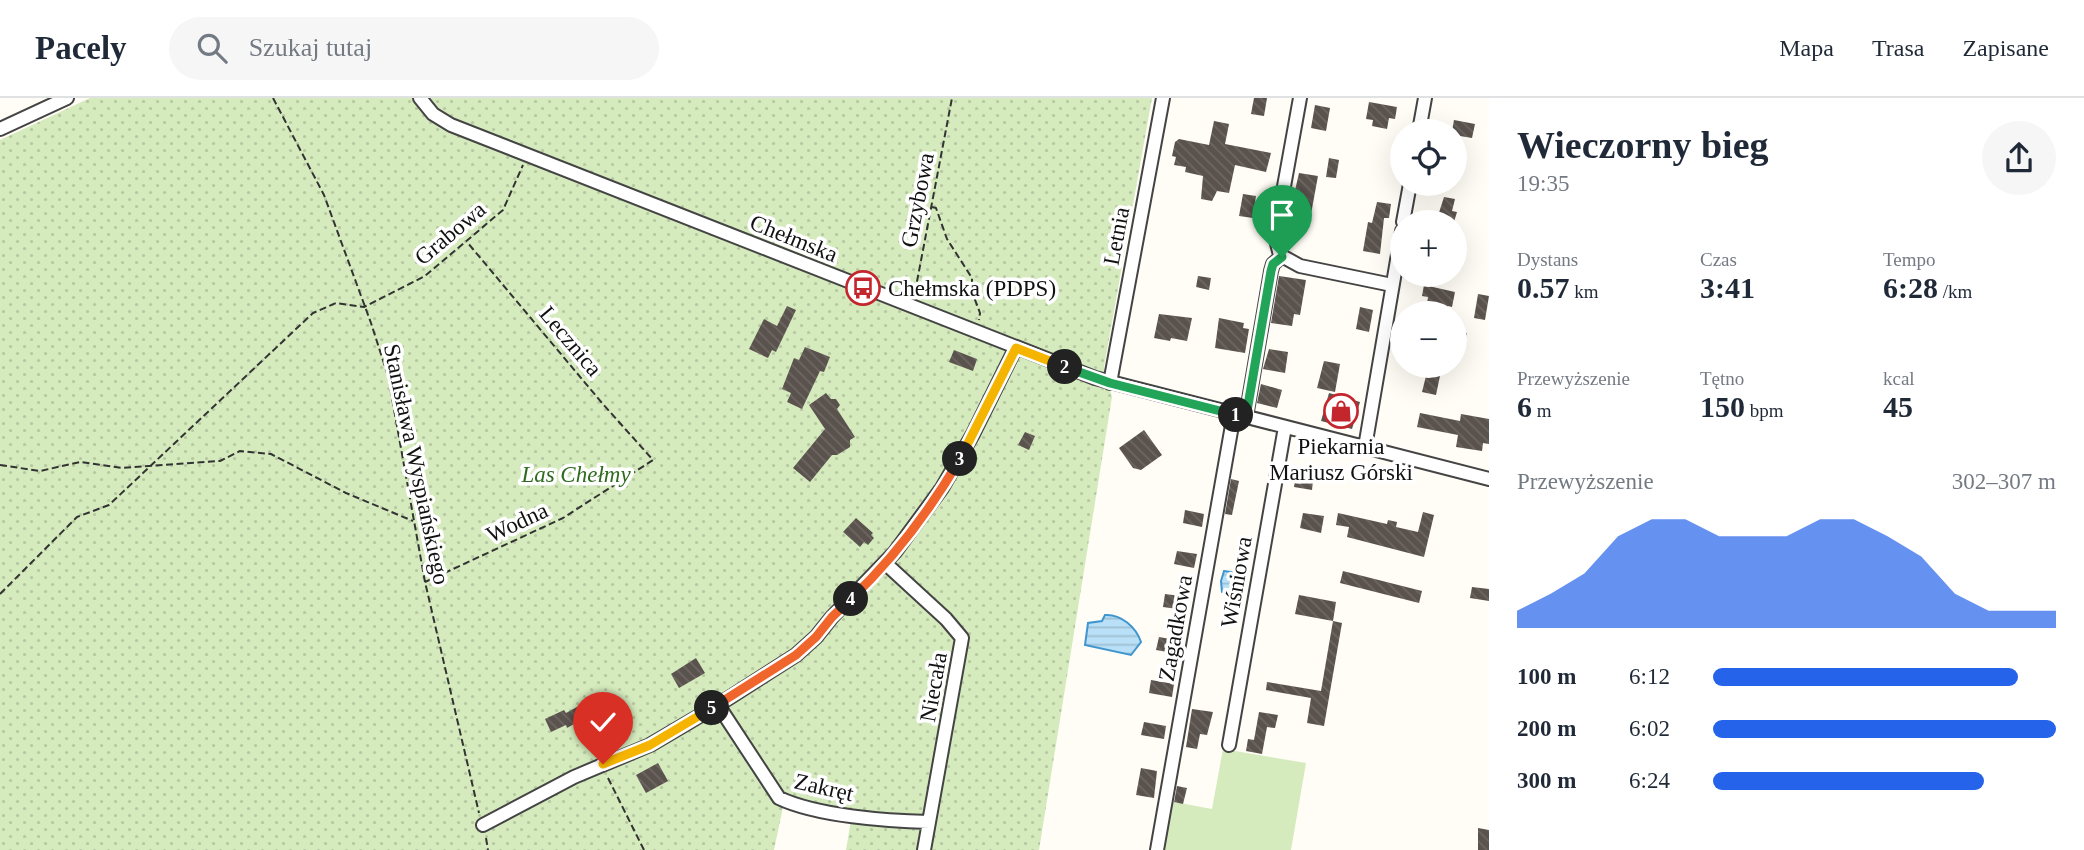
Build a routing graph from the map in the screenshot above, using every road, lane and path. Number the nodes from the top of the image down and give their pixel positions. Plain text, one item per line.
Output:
1 (67, 98) edge
2 (273, 98) edge
3 (419, 98) edge
4 (952, 98) edge
5 (1163, 98) edge
6 (1300, 98) edge
7 (1424, 98) edge
8 (1421, 119) edge
9 (0, 129) edge
10 (528, 155) junction
11 (932, 207) junction
12 (467, 241) junction
13 (1282, 257) junction
14 (1390, 285) edge
15 (1392, 287) edge
16 (364, 307) junction
17 (913, 307) junction
18 (980, 324) dead end
19 (1016, 348) junction
20 (1110, 383) junction
21 (1240, 416) junction
22 (1285, 427) junction
23 (1365, 447) junction
24 (653, 460) joint
25 (0, 465) edge
26 (151, 466) junction
27 (1489, 479) edge
28 (413, 521) junction
29 (885, 563) junction
30 (425, 582) junction
31 (0, 594) edge
32 (718, 705) junction
33 (1229, 745) dead end
34 (601, 765) junction
35 (929, 822) junction
36 (483, 825) junction
37 (488, 850) edge
38 (644, 850) edge
39 (924, 850) edge
40 (1157, 850) edge

1 - 9 street
2 - 16 path, Stanisława Wyspiańskiego
3 - 10 street, Chełmska
4 - 11 path, Grzybowa
5 - 20 street, Letnia
6 - 13 street
7 - 8 street
10 - 12 path, Grabowa
10 - 17 street, Chełmska
11 - 17 path, Grzybowa
11 - 18 path
12 - 16 path, Grabowa
12 - 24 path, Lecznica
13 - 14 street
13 - 21 street, Zagadkowa
15 - 23 street
16 - 26 path
16 - 28 path, Stanisława Wyspiańskiego
17 - 19 street, Chełmska
19 - 20 street, Chełmska
19 - 29 street
20 - 21 street, Chełmska
21 - 22 street, Chełmska
21 - 40 street, Zagadkowa
22 - 23 street, Chełmska
22 - 33 street, Wiśniowa
23 - 27 street, Chełmska
24 - 30 path, Wodna
25 - 26 path
26 - 28 path
26 - 31 path
28 - 30 path, Stanisława Wyspiańskiego
29 - 32 street
29 - 35 street, Niecała
30 - 36 path, Stanisława Wyspiańskiego
32 - 34 street
32 - 35 street, Zakręt
34 - 36 street
34 - 38 path
35 - 39 street, Niecała
36 - 37 path, Stanisława Wyspiańskiego

